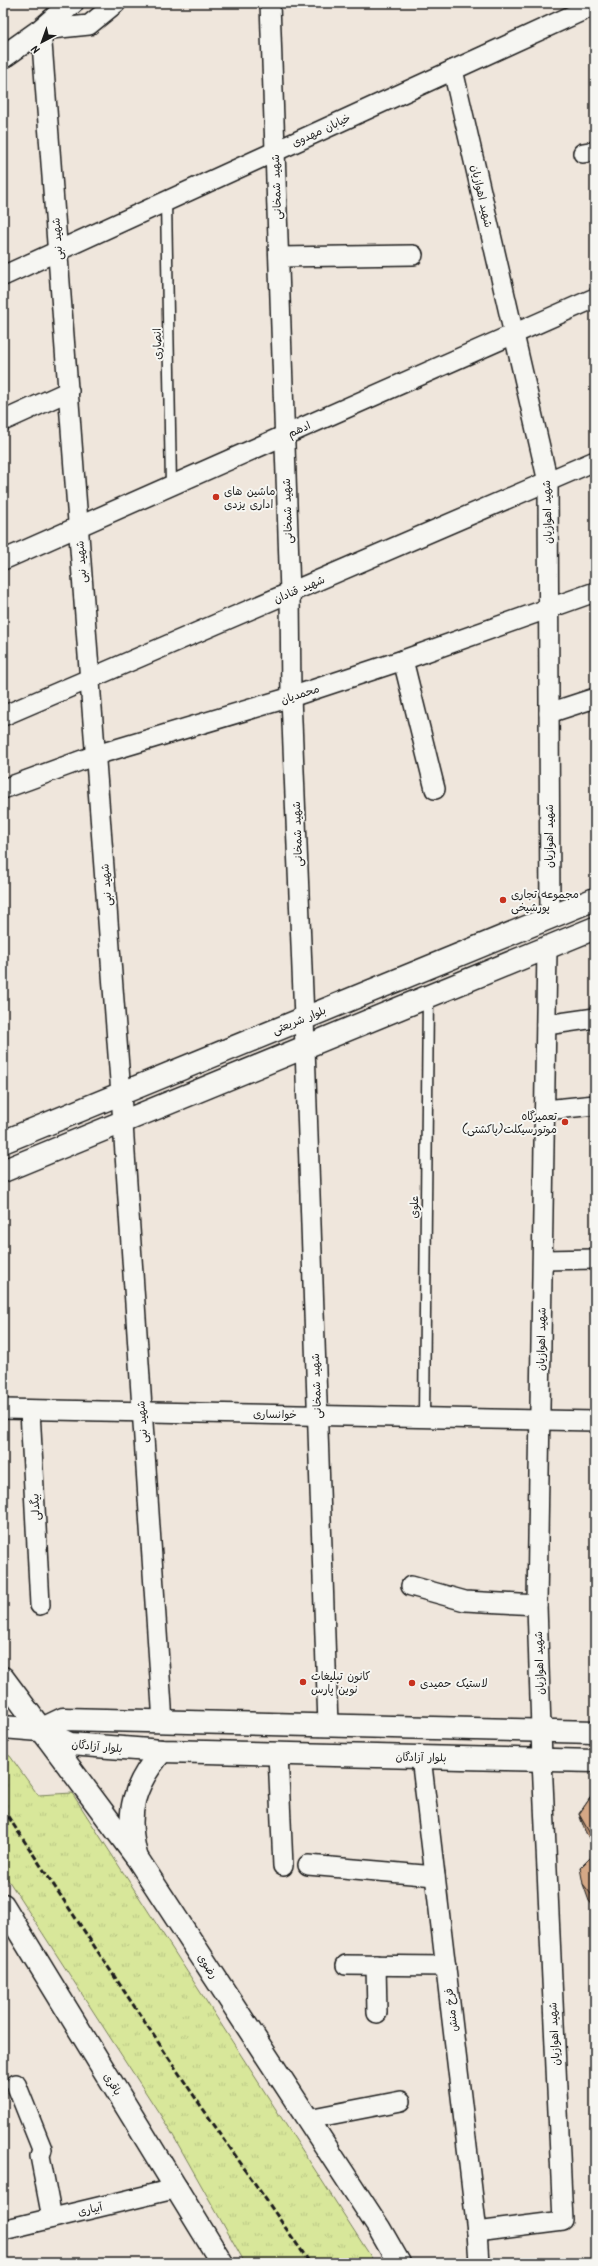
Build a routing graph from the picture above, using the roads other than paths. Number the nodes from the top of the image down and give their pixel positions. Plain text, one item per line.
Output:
1 (72, 3) edge
2 (116, 3) edge
3 (270, 3) edge
4 (595, 5) edge
5 (41, 30) junction
6 (3, 57) edge
7 (452, 70) junction
8 (275, 151) junction
9 (166, 201) junction
10 (58, 251) junction
11 (413, 255) dead end
12 (279, 258) junction
13 (3, 276) edge
14 (595, 298) edge
15 (514, 334) junction
16 (69, 391) junction
17 (3, 421) edge
18 (285, 435) junction
19 (595, 461) edge
20 (548, 482) junction
21 (171, 486) junction
22 (79, 526) junction
23 (3, 560) edge
24 (595, 592) edge
25 (290, 593) junction
26 (549, 609) junction
27 (403, 660) junction
28 (90, 679) junction
29 (291, 697) junction
30 (595, 698) edge
31 (549, 713) junction
32 (3, 716) edge
33 (96, 755) junction
34 (435, 789) dead end
35 (3, 790) edge
36 (595, 899) edge
37 (550, 917) junction
38 (595, 928) edge
39 (547, 948) junction
40 (428, 996) junction
41 (304, 1018) junction
42 (595, 1018) edge
43 (546, 1025) junction
44 (305, 1047) junction
45 (121, 1094) junction
46 (595, 1106) edge
47 (545, 1110) junction
48 (122, 1122) junction
49 (3, 1142) edge
50 (3, 1171) edge
51 (595, 1259) edge
52 (542, 1260) junction
53 (3, 1409) edge
54 (30, 1410) junction
55 (142, 1412) junction
56 (317, 1415) junction
57 (424, 1418) junction
58 (540, 1420) junction
59 (595, 1421) edge
60 (411, 1586) dead end
61 (40, 1605) dead end
62 (537, 1605) junction
63 (3, 1678) edge
64 (163, 1722) junction
65 (328, 1725) junction
66 (3, 1727) edge
67 (40, 1730) junction
68 (542, 1730) junction
69 (595, 1732) edge
70 (162, 1751) junction
71 (278, 1754) junction
72 (421, 1757) junction
73 (542, 1760) junction
74 (595, 1761) edge
75 (137, 1858) junction
76 (283, 1866) dead end
77 (308, 1866) dead end
78 (435, 1876) junction
79 (3, 1905) edge
80 (346, 1965) dead end
81 (376, 1965) junction
82 (446, 1966) junction
83 (377, 2012) dead end
84 (16, 2084) dead end
85 (401, 2101) dead end
86 (308, 2120) junction
87 (178, 2188) junction
88 (52, 2218) junction
89 (3, 2230) edge
90 (478, 2232) junction
91 (222, 2263) edge
92 (399, 2263) edge
93 (479, 2263) edge

1 - 5 main road
2 - 5 street
3 - 8 street, شهید شمخانی
4 - 7 street, خیابان مهدوی
5 - 6 main road
5 - 10 street, شهید نبی
7 - 8 street, خیابان مهدوی
7 - 15 street, شهید اهوازیان
8 - 9 street, خیابان مهدوی
8 - 12 street, شهید شمخانی
9 - 10 street, خیابان مهدوی
9 - 21 lane, انصاری
10 - 13 street, خیابان مهدوی
10 - 16 street, شهید نبی
11 - 12 street
12 - 18 street, شهید شمخانی
14 - 15 street, ادهم
15 - 18 street, ادهم
15 - 20 street, شهید اهوازیان
16 - 17 street
16 - 22 street, شهید نبی
18 - 21 street, ادهم
18 - 25 street, شهید شمخانی
19 - 20 street, شهید قنادان
20 - 25 street, شهید قنادان
20 - 26 street, شهید اهوازیان
21 - 22 street, ادهم
22 - 23 street, ادهم
22 - 28 street, شهید نبی
24 - 26 street, محمدیان
25 - 28 street, شهید قنادان
25 - 29 street, شهید شمخانی
26 - 27 street, محمدیان
26 - 31 street, شهید اهوازیان
27 - 29 street, محمدیان
27 - 34 street
28 - 32 street, شهید قنادان
28 - 33 street, شهید نبی
29 - 33 street, محمدیان
29 - 41 street, شهید شمخانی
30 - 31 street
31 - 37 street, شهید اهوازیان
33 - 35 street, محمدیان
33 - 45 street, شهید نبی
36 - 37 main road, بلوار شریعتی
37 - 41 main road, بلوار شریعتی
38 - 39 main road
39 - 40 main road
39 - 43 street, شهید اهوازیان
40 - 44 main road
40 - 57 lane, علوی
41 - 44 street, شهید شمخانی
41 - 45 main road, بلوار شریعتی
42 - 43 street
43 - 47 street, شهید اهوازیان
44 - 48 main road
44 - 56 street, شهید شمخانی
45 - 48 street, شهید نبی
45 - 49 main road, بلوار شریعتی
46 - 47 street
47 - 52 street, شهید اهوازیان
48 - 50 main road
48 - 55 street, شهید نبی
51 - 52 street
52 - 58 street, شهید اهوازیان
53 - 54 street, خوانساری
54 - 55 street, خوانساری
54 - 61 street, بیگدلی
55 - 56 street, خوانساری
55 - 64 street, شهید نبی
56 - 57 street, خوانساری
56 - 65 street, شهید شمخانی
57 - 58 street, خوانساری
58 - 59 street, خوانساری
58 - 62 street, شهید اهوازیان
60 - 62 street
62 - 68 street, شهید اهوازیان
63 - 67 main road, رضوی
64 - 65 main road
64 - 67 main road
65 - 68 main road
66 - 67 main road
67 - 70 main road, بلوار آزادگان
67 - 75 main road, رضوی
68 - 69 main road
68 - 73 street, شهید اهوازیان
70 - 71 main road, بلوار آزادگان
70 - 75 main road
71 - 72 main road, بلوار آزادگان
71 - 76 street
72 - 73 main road, بلوار آزادگان
72 - 78 street, فرخ منش
73 - 74 main road, بلوار آزادگان
73 - 90 street, شهید اهوازیان
75 - 86 main road, رضوی
77 - 78 street
78 - 82 street, فرخ منش
79 - 87 main road, باقری
80 - 81 street
81 - 82 street
81 - 83 street
82 - 90 street, فرخ منش
84 - 88 street
85 - 86 street
86 - 92 main road, رضوی
87 - 88 street, آبیاری
87 - 91 main road, باقری
88 - 89 street, آبیاری
90 - 93 street, فرخ منش

